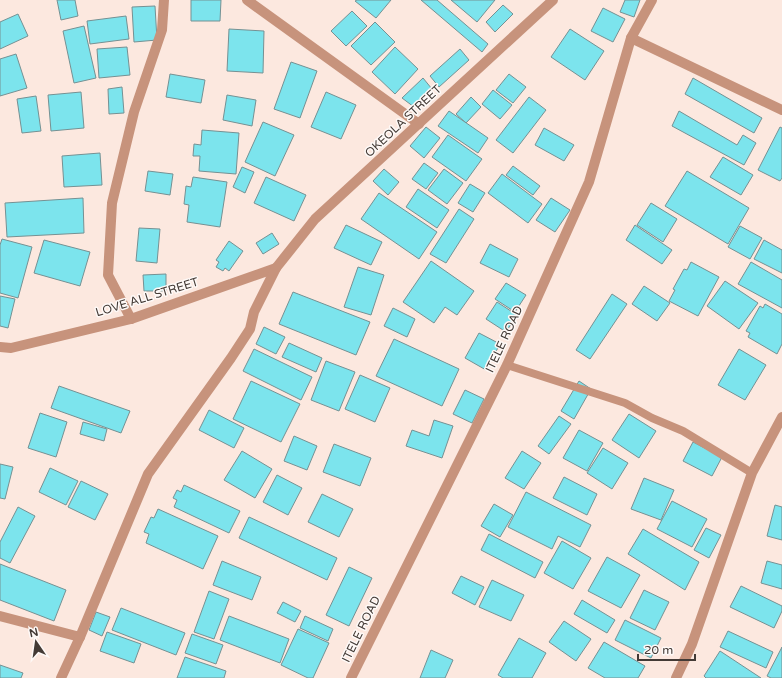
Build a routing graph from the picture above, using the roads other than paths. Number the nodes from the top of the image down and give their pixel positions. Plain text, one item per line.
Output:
1 (164, 0) edge
2 (247, 0) edge
3 (553, 0) edge
4 (652, 0) edge
5 (631, 38) junction
6 (782, 110) edge
7 (419, 124) junction
8 (276, 268) junction
9 (131, 318) junction
10 (0, 348) edge
11 (507, 365) junction
12 (782, 417) edge
13 (752, 473) junction
14 (0, 616) edge
15 (80, 637) junction
16 (60, 678) edge
17 (351, 678) edge
18 (676, 678) edge

1 - 9 street
2 - 7 street
3 - 7 street, OKEOLA STREET
4 - 5 street, ITELE ROAD
5 - 6 street
5 - 11 street, ITELE ROAD
7 - 8 street, OKEOLA STREET
8 - 9 street, LOVE ALL STREET
8 - 15 street, OKEOLA STREET
9 - 10 street, LOVE ALL STREET
11 - 13 lane
11 - 17 street, ITELE ROAD
12 - 13 street
13 - 18 street
14 - 15 street
15 - 16 street, OKEOLA STREET

